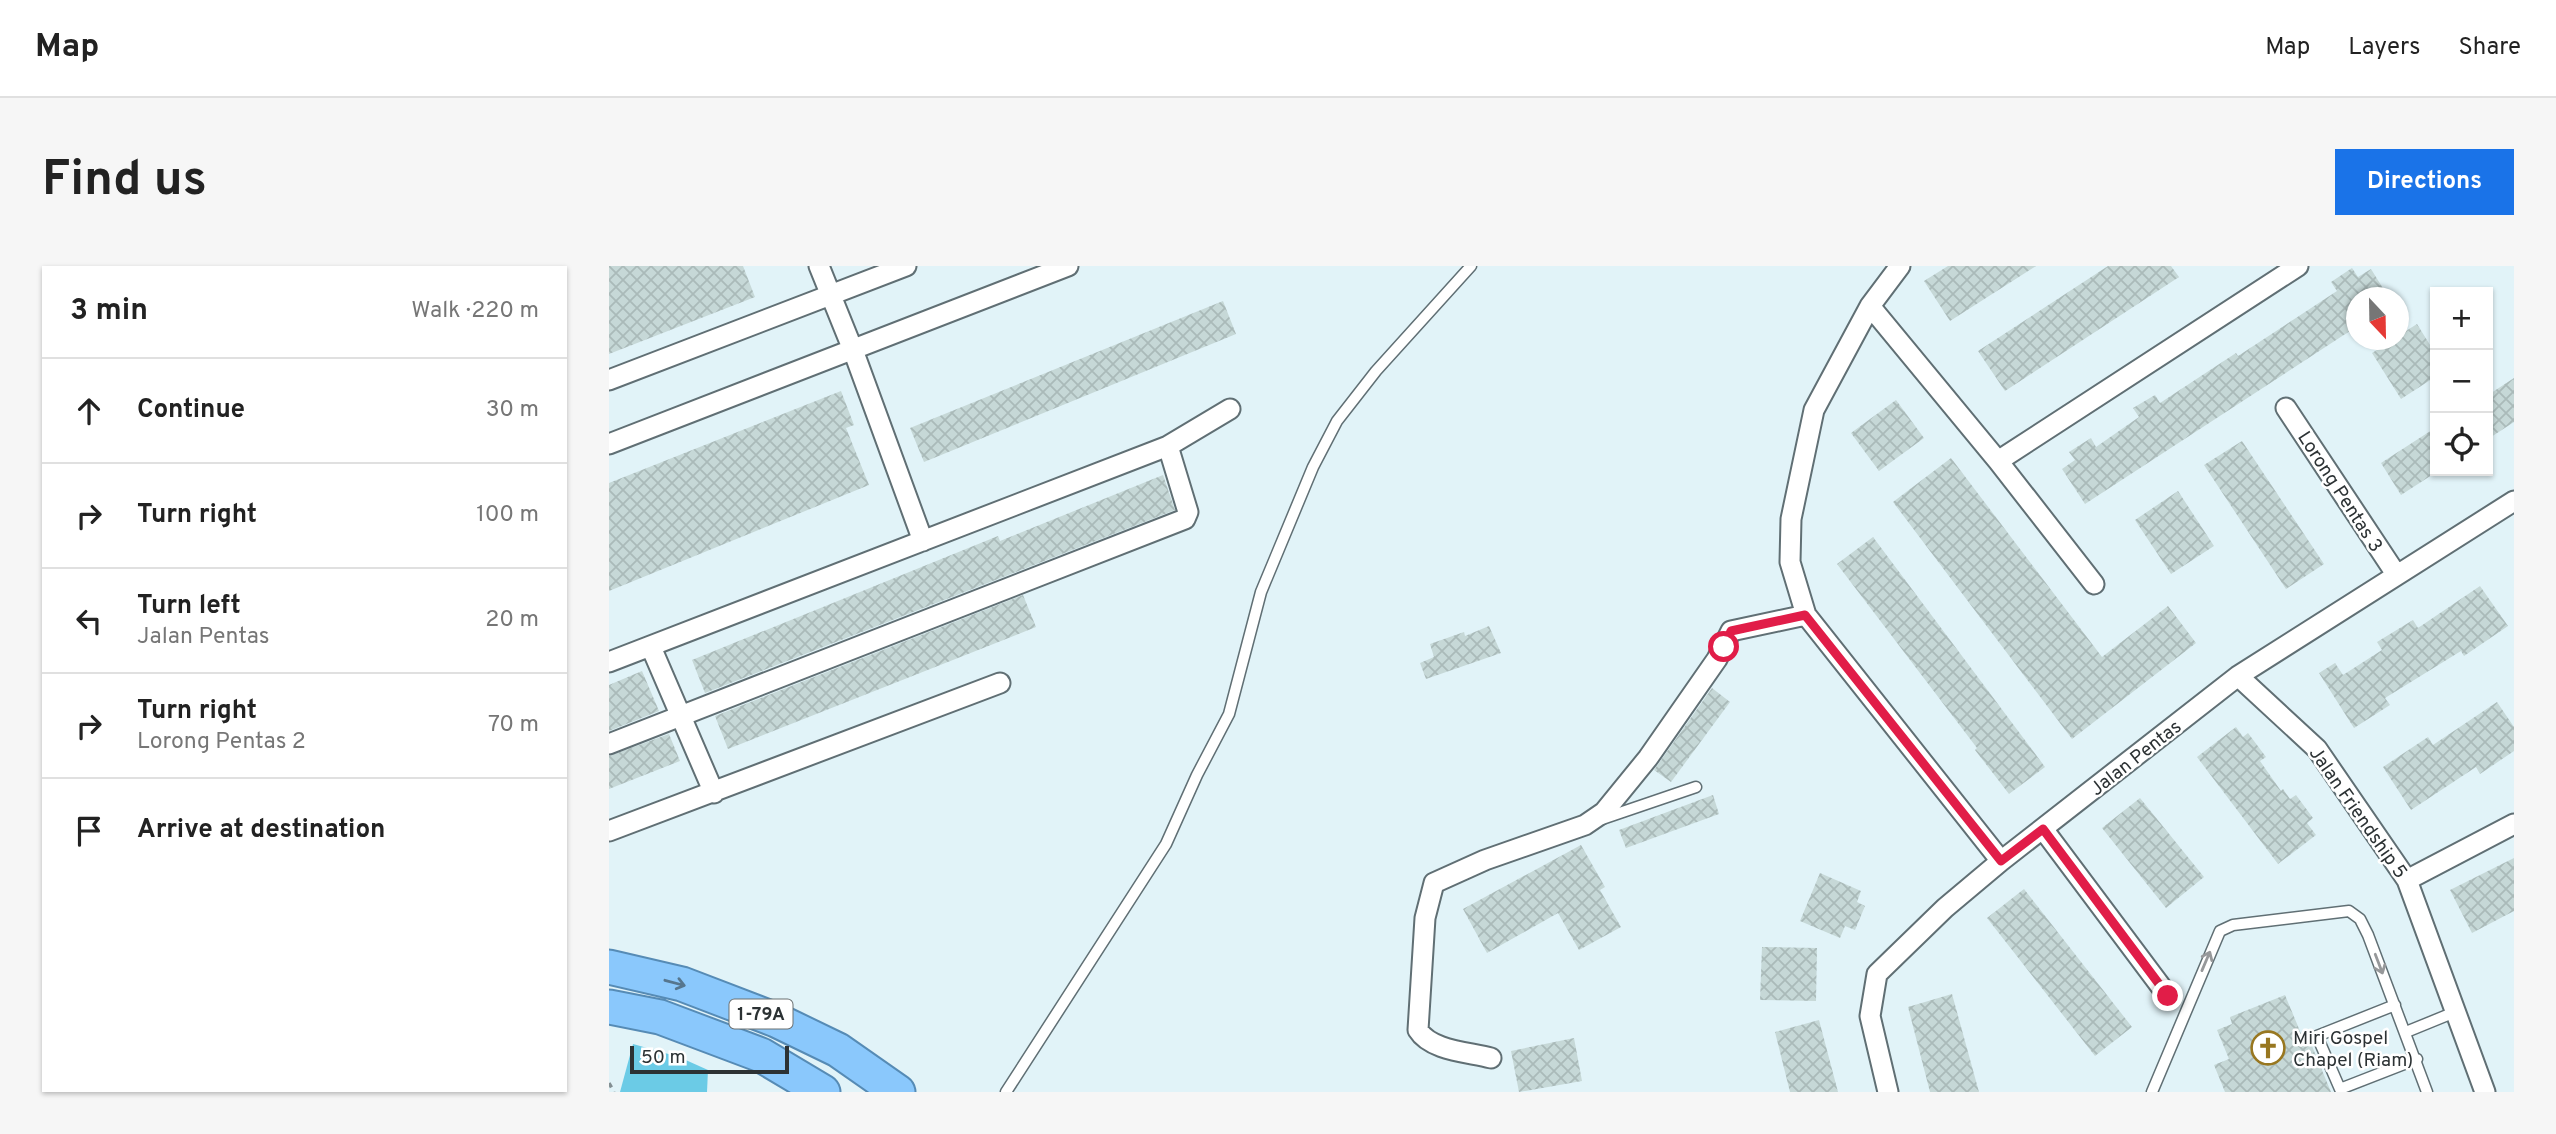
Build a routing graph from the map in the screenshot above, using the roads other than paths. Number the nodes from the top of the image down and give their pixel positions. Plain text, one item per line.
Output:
1 (819, 266) edge
2 (906, 266) edge
3 (1068, 266) edge
4 (1471, 266) edge
5 (1900, 266) edge
6 (2298, 266) edge
7 (831, 296) junction
8 (1870, 306) junction
9 (853, 350) junction
10 (609, 380) edge
11 (2286, 408) dead end
12 (1230, 410) dead end
13 (609, 444) edge
14 (1168, 446) junction
15 (1998, 461) junction
16 (2514, 501) edge
17 (923, 541) junction
18 (2396, 574) junction
19 (2094, 584) dead end
20 (1805, 615) junction
21 (651, 647) junction
22 (609, 662) edge
23 (2238, 676) junction
24 (1000, 683) dead end
25 (683, 716) junction
26 (609, 744) edge
27 (1696, 787) dead end
28 (714, 793) junction
29 (2514, 824) edge
30 (1585, 825) junction
31 (2043, 829) junction
32 (609, 831) edge
33 (2001, 861) junction
34 (2407, 880) junction
35 (609, 967) edge
36 (2168, 996) dead end
37 (2395, 1005) junction
38 (609, 1007) edge
39 (2455, 1013) junction
40 (2406, 1032) junction
41 (1491, 1058) dead end
42 (2417, 1059) junction
43 (823, 1092) edge
44 (898, 1092) edge
45 (1006, 1092) edge
46 (1888, 1092) edge
47 (2152, 1092) edge
48 (2427, 1092) edge
49 (2485, 1092) edge

1 - 7 street
2 - 7 street
3 - 9 street
4 - 45 lane
5 - 8 street
6 - 15 street
7 - 9 street
7 - 10 street
8 - 15 street
8 - 20 street
9 - 13 street
9 - 17 street
11 - 18 street, Lorong Pentas 3
12 - 14 street
14 - 17 street
14 - 25 street
15 - 19 street
16 - 18 street, Jalan Pentas
17 - 21 street
18 - 23 street, Jalan Pentas
20 - 30 street
20 - 33 street
21 - 22 street
21 - 25 street
23 - 31 street, Jalan Pentas
23 - 34 street, Jalan Friendship 5
24 - 28 street
25 - 26 street
25 - 28 street
27 - 30 lane
28 - 32 street
29 - 34 street
30 - 41 street
31 - 33 street, Jalan Pentas
31 - 36 street
33 - 46 street, Jalan Pentas
34 - 39 street, Jalan Friendship 5
35 -> 44 highway, 1-79A
37 - 40 lane
37 - 42 lane
47 -> 37 lane
38 - 43 highway
39 - 40 lane
39 - 49 street, Jalan Friendship 5
40 - 42 lane
42 - 48 lane

